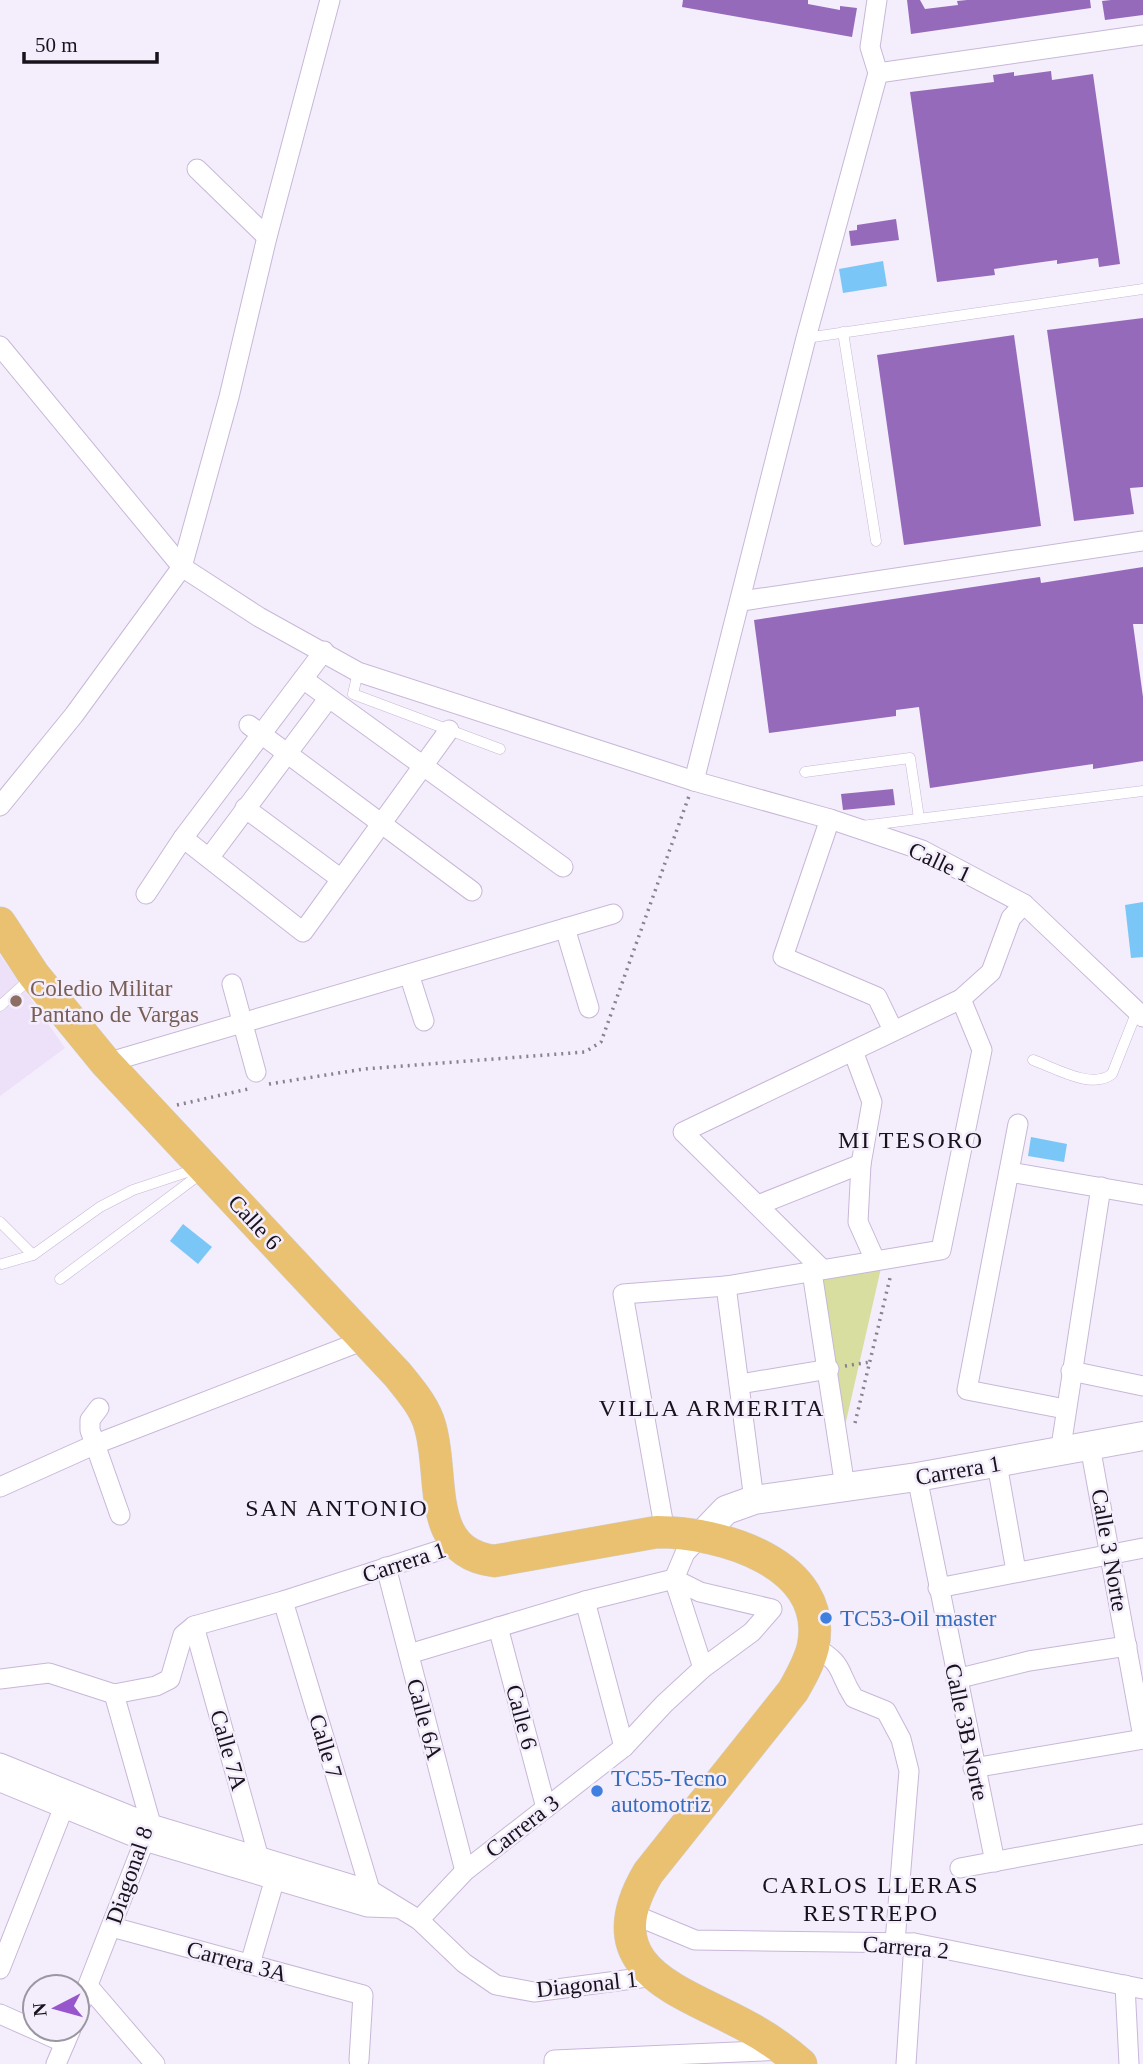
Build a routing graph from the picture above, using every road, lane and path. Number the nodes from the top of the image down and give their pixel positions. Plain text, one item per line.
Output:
1 (330, 0) edge
2 (877, 0) edge
3 (1143, 35) edge
4 (878, 73) junction
5 (197, 169) dead end
6 (267, 237) junction
7 (1143, 289) edge
8 (843, 332) junction
9 (806, 338) junction
10 (0, 346) edge
11 (876, 541) dead end
12 (1143, 541) edge
13 (182, 566) junction
14 (742, 601) junction
15 (324, 651) junction
16 (358, 672) junction
17 (303, 679) junction
18 (328, 699) junction
19 (255, 730) junction
20 (449, 730) junction
21 (500, 748) dead end
22 (287, 753) junction
23 (423, 769) junction
24 (805, 772) dead end
25 (695, 780) junction
26 (224, 784) junction
27 (1143, 791) edge
28 (0, 806) edge
29 (247, 806) junction
30 (919, 818) junction
31 (830, 819) junction
32 (382, 823) junction
33 (855, 827) junction
34 (183, 838) junction
35 (209, 858) junction
36 (563, 867) dead end
37 (341, 879) junction
38 (472, 891) dead end
39 (146, 894) dead end
40 (1024, 904) junction
41 (613, 914) dead end
42 (0, 923) edge
43 (565, 928) junction
44 (409, 974) junction
45 (34, 975) junction
46 (232, 984) dead end
47 (961, 999) junction
48 (0, 1006) edge
49 (589, 1008) dead end
50 (1140, 1014) edge
51 (424, 1021) dead end
52 (243, 1022) junction
53 (893, 1030) junction
54 (853, 1051) junction
55 (1033, 1060) dead end
56 (106, 1063) junction
57 (256, 1082) junction
58 (152, 1111) junction
59 (1018, 1124) dead end
60 (861, 1164) junction
61 (205, 1168) junction
62 (1009, 1172) junction
63 (1101, 1187) junction
64 (1143, 1195) edge
65 (758, 1205) junction
66 (0, 1222) edge
67 (33, 1255) junction
68 (885, 1259) junction
69 (2, 1264) edge
70 (817, 1270) junction
71 (60, 1279) dead end
72 (726, 1286) junction
73 (367, 1339) junction
74 (870, 1362) junction
75 (829, 1369) junction
76 (1071, 1371) junction
77 (740, 1384) junction
78 (1143, 1386) edge
79 (99, 1408) dead end
80 (1065, 1409) junction
81 (853, 1433) dead end
82 (1143, 1436) edge
83 (96, 1444) junction
84 (1090, 1446) junction
85 (1060, 1453) junction
86 (997, 1464) junction
87 (917, 1477) junction
88 (0, 1487) edge
89 (845, 1487) junction
90 (754, 1500) junction
91 (120, 1515) dead end
92 (661, 1532) junction
93 (700, 1536) junction
94 (456, 1545) junction
95 (1143, 1548) edge
96 (1112, 1555) junction
97 (386, 1567) junction
98 (1016, 1571) junction
99 (674, 1579) junction
100 (939, 1588) junction
101 (283, 1601) junction
102 (585, 1601) junction
103 (194, 1626) junction
104 (498, 1627) junction
105 (813, 1646) junction
106 (1127, 1646) junction
107 (409, 1654) junction
108 (704, 1668) junction
109 (0, 1679) edge
110 (956, 1679) junction
111 (114, 1694) junction
112 (1143, 1738) edge
113 (624, 1747) junction
114 (0, 1762) edge
115 (973, 1768) junction
116 (0, 1782) edge
117 (546, 1808) junction
118 (63, 1810) junction
119 (147, 1832) junction
120 (1143, 1834) edge
121 (995, 1862) junction
122 (257, 1866) junction
123 (960, 1868) dead end
124 (465, 1871) junction
125 (277, 1872) junction
126 (370, 1890) junction
127 (398, 1908) junction
128 (419, 1920) junction
129 (630, 1922) junction
130 (112, 1927) junction
131 (905, 1942) junction
132 (250, 1964) junction
133 (0, 1969) edge
134 (654, 1976) junction
135 (91, 1979) edge
136 (1134, 1987) edge
137 (91, 1989) edge
138 (0, 2014) edge
139 (21, 2021) edge
140 (65, 2043) edge
141 (793, 2057) edge
142 (744, 2058) edge
143 (359, 2060) dead end
144 (650, 2060) edge
145 (554, 2062) edge
146 (55, 2064) edge
147 (155, 2064) edge
148 (906, 2064) edge
149 (1129, 2064) edge

1 - 6 street
2 - 4 street
3 - 4 street
4 - 9 street
5 - 6 street
6 - 13 street
7 - 8 lane
8 - 9 lane
8 - 11 lane
9 - 14 street
10 - 13 street, Calle 1
12 - 14 street
13 - 15 street, Calle 1
13 - 28 street
14 - 25 street
15 - 16 street, Calle 1
15 - 17 street
16 - 20 lane
16 - 25 street, Calle 1
17 - 18 street
17 - 19 street
18 - 22 street
18 - 23 street
19 - 22 street
19 - 26 street
20 - 21 lane
20 - 23 street
22 - 29 street
22 - 32 street
23 - 32 street
23 - 36 street
24 - 30 lane
25 - 31 street, Calle 1
25 - 57 path
26 - 29 street
26 - 34 street
27 - 30 lane
29 - 35 street
29 - 37 street
30 - 33 lane
31 - 33 street, Calle 1
31 - 53 street
32 - 37 street
32 - 38 street
33 - 40 street, Calle 1
34 - 35 street
34 - 39 street
35 - 37 street
40 - 47 street
40 - 50 street, Calle 1
41 - 43 street
42 - 45 main road, Calle 6
43 - 44 street
43 - 49 street
44 - 51 street
44 - 52 street
45 - 48 lane
45 - 56 main road, Calle 6
46 - 52 street
47 - 53 street
47 - 68 street
50 - 55 lane
52 - 56 street
52 - 57 street
53 - 54 street
54 - 60 street
54 - 65 street
56 - 58 main road, Calle 6
57 - 58 path
58 - 61 main road, Calle 6
59 - 62 street
60 - 65 street
60 - 68 street
61 - 67 lane
61 - 71 lane
61 - 73 main road, Calle 6
62 - 63 street
62 - 80 street
63 - 64 street
63 - 76 street
65 - 70 street
66 - 67 lane
67 - 69 lane
68 - 70 street
68 - 74 path
70 - 72 street
70 - 75 street
72 - 77 street
72 - 92 street
73 - 83 street
73 - 94 main road, Calle 6
74 - 75 path
74 - 81 path
75 - 77 street
75 - 89 street
76 - 78 street
76 - 80 street
77 - 90 street
79 - 83 street
80 - 85 street
82 - 84 street, Carrera 1
83 - 88 street
83 - 91 street
84 - 85 street, Carrera 1
84 - 96 street, Calle 3 Norte
85 - 86 street, Carrera 1
86 - 87 street, Carrera 1
86 - 98 street
87 - 89 street, Carrera 1
87 - 100 street, Calle 3B Norte
89 - 90 street, Carrera 1
90 - 93 street, Carrera 1
92 - 93 main road
92 - 94 main road, Carrera 1
93 - 99 street
93 - 105 main road
94 - 97 street, Carrera 1
95 - 96 street
96 - 98 street
96 - 106 street, Calle 3 Norte
97 - 101 street, Carrera 1
97 - 107 street, Calle 6A
98 - 100 street
99 - 102 street
99 - 108 street
99 - 108 street, Carrera 3
100 - 110 street, Calle 3B Norte
101 - 103 street, Carrera 1
101 - 126 street, Calle 7
102 - 104 street
102 - 113 street
103 - 111 street
103 - 122 street, Calle 7A
104 - 107 street
104 - 117 street, Calle 6
105 - 129 main road
105 - 131 street
106 - 110 street
106 - 112 street, Calle 3 Norte
107 - 124 street, Calle 6A
108 - 113 street, Carrera 3
109 - 111 street
110 - 115 street, Calle 3B Norte
111 - 119 street, Diagonal 8
112 - 115 street
113 - 117 street, Carrera 3
114 - 119 street
115 - 121 street, Calle 3B Norte
116 - 118 street
117 - 124 street, Carrera 3
118 - 119 street
118 - 133 street
119 - 122 street
119 - 130 street, Diagonal 8
120 - 121 street
121 - 123 street
122 - 125 street
124 - 128 street, Carrera 3
125 - 126 street
125 - 127 street
125 - 132 street
126 - 127 street
127 - 128 street
128 - 134 street, Diagonal 1
129 - 131 street, Carrera 2
129 - 134 main road
130 - 132 street, Carrera 3A
130 - 135 street, Diagonal 8
131 - 136 street, Carrera 2
131 - 148 street
132 - 143 street, Carrera 3A
134 - 141 main road
136 - 149 street
137 - 147 street
138 - 139 street
140 - 146 street
141 - 142 street
142 - 144 street
144 - 145 street

